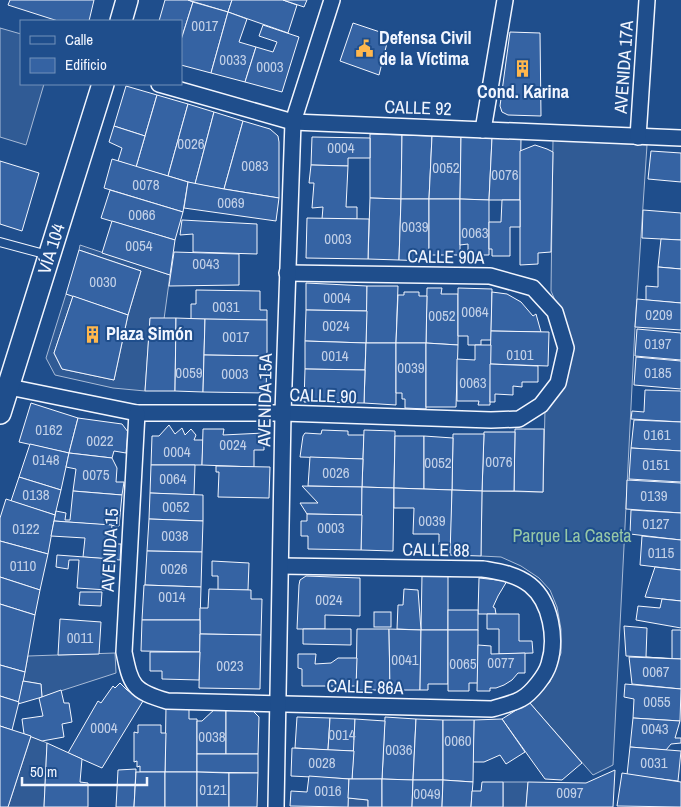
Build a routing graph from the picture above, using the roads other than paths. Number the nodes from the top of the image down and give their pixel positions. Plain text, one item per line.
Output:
1 (127, 0) edge
2 (332, 0) edge
3 (505, 0) edge
4 (647, 0) edge
5 (121, 20) edge
6 (103, 85) edge
7 (163, 85) edge
8 (293, 122) junction
9 (482, 130) junction
10 (638, 137) junction
11 (681, 138) edge
12 (0, 242) edge
13 (50, 256) junction
14 (287, 273) junction
15 (566, 348) joint
16 (8, 387) junction
17 (0, 413) edge
18 (137, 413) junction
19 (283, 413) junction
20 (281, 566) junction
21 (553, 636) joint
22 (137, 686) joint
23 (278, 703) junction
24 (276, 807) edge

1 - 5 main road
2 - 8 street, AVENIDA 15A
3 - 9 street
4 - 10 street, AVENIDA 17A
6 - 13 main road, VÍA 104
7 - 8 street, CALLE 92
8 - 9 street, CALLE 92
8 - 14 street, AVENIDA 15A
9 - 10 street, CALLE 92
10 - 11 street, CALLE 92
12 - 13 lane
13 - 16 main road, VÍA 104
14 - 15 street, CALLE 90A
14 - 19 street, AVENIDA 15A
15 - 19 street, CALLE 90
16 - 17 main road, VÍA 104
16 - 18 street, CALLE 90
18 - 19 street, CALLE 90
18 - 22 street, AVENIDA 15
19 - 20 street, AVENIDA 15A
20 - 21 street, CALLE 88
20 - 23 street, AVENIDA 15A
21 - 23 street, CALLE 86A
22 - 23 street, CALLE 86A
23 - 24 street, AVENIDA 15A

